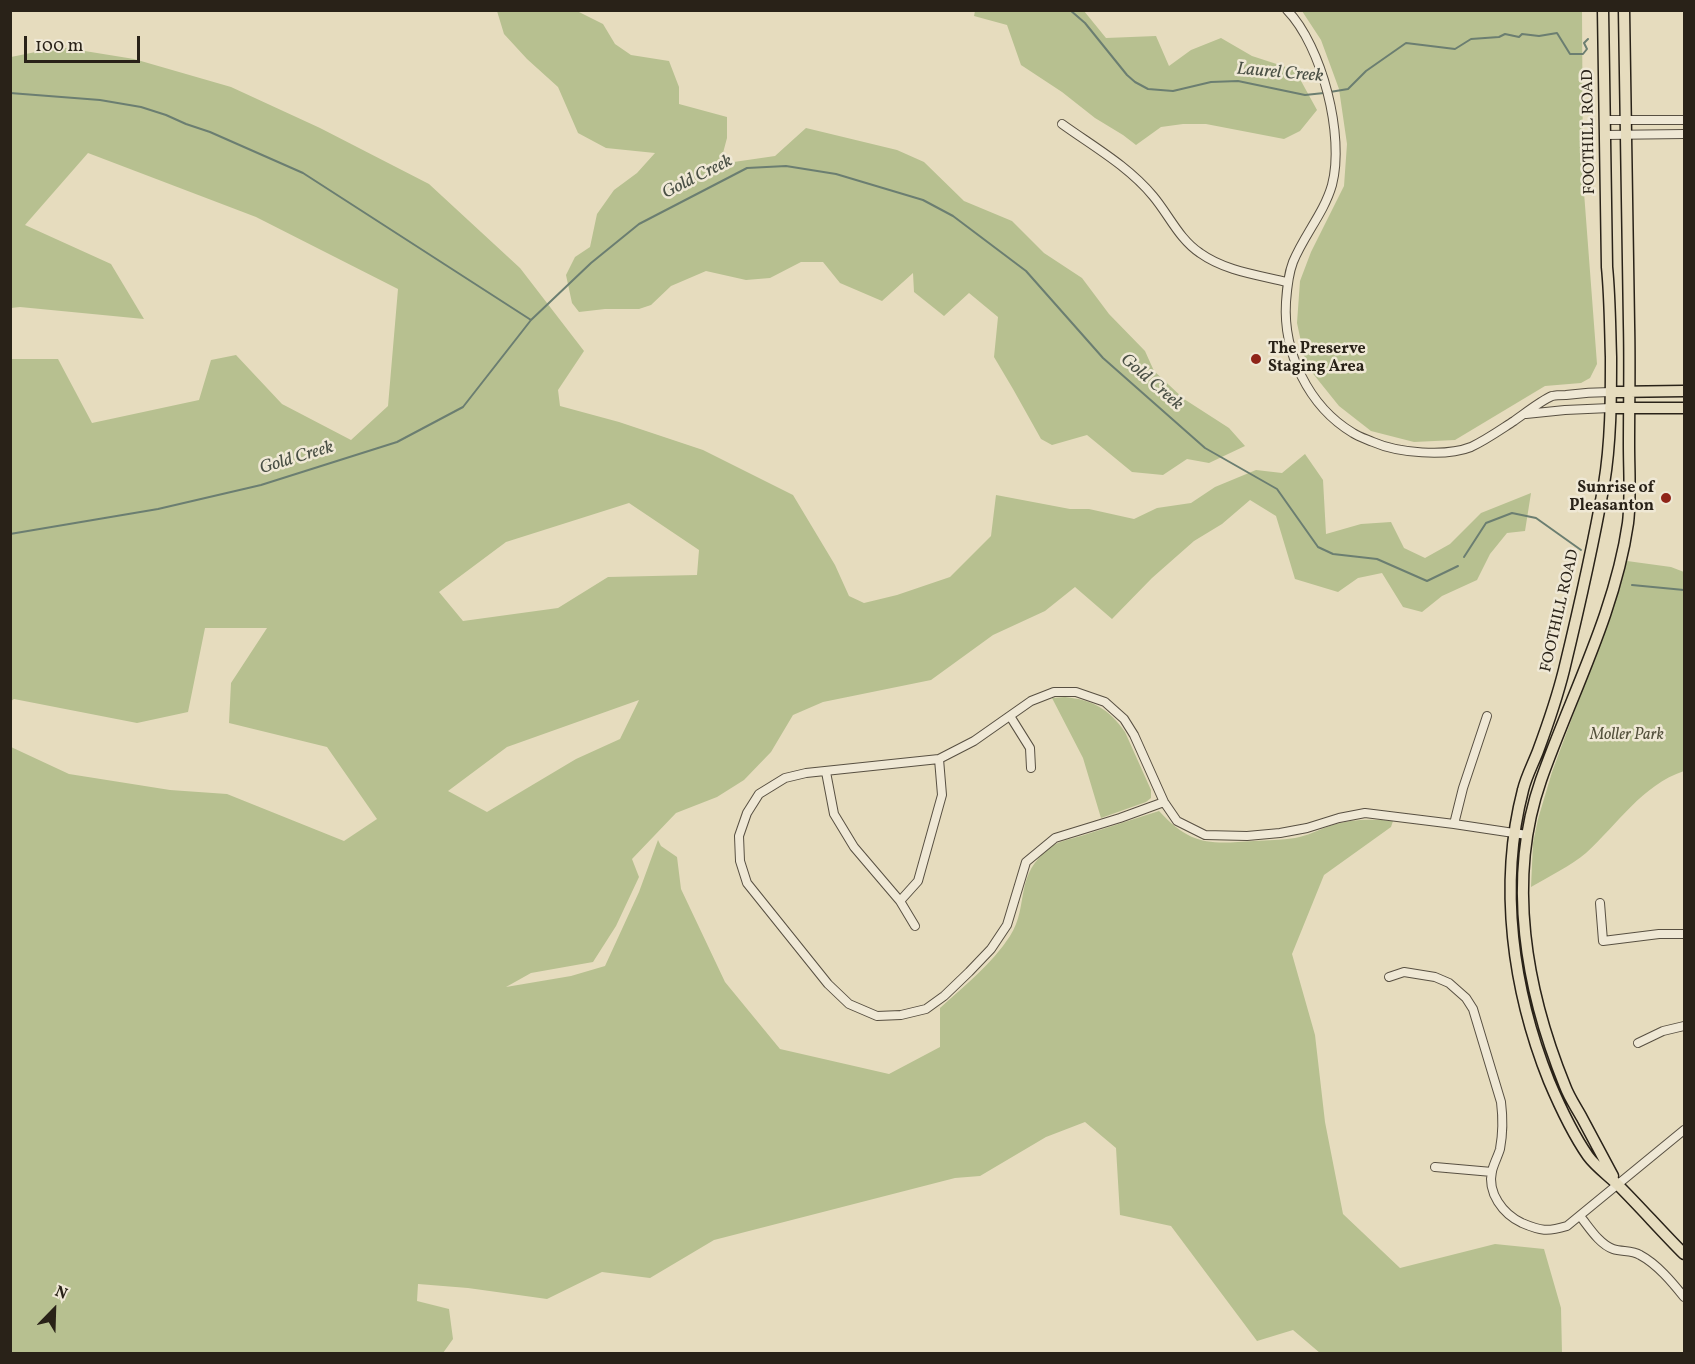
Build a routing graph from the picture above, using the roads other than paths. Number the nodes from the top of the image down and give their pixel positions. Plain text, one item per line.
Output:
1 (1287, 10) edge
2 (1603, 10) edge
3 (1624, 10) edge
4 (1606, 120) junction
5 (1626, 120) junction
6 (1684, 120) edge
7 (1062, 124) dead end
8 (1626, 134) junction
9 (1684, 134) edge
10 (1605, 135) junction
11 (1287, 282) junction
12 (1684, 391) edge
13 (1611, 392) junction
14 (1630, 392) junction
15 (1611, 408) junction
16 (1630, 408) junction
17 (1684, 408) edge
18 (1523, 415) junction
19 (1010, 716) junction
20 (1487, 717) dead end
21 (939, 759) junction
22 (1032, 768) dead end
23 (826, 772) junction
24 (1164, 802) junction
25 (1454, 824) junction
26 (1514, 834) junction
27 (1527, 835) junction
28 (900, 901) junction
29 (1600, 903) dead end
30 (915, 926) dead end
31 (1684, 934) edge
32 (1389, 976) dead end
33 (1684, 1026) edge
34 (1638, 1043) dead end
35 (1681, 1132) edge
36 (1684, 1143) edge
37 (1435, 1167) dead end
38 (1492, 1173) junction
39 (1618, 1185) junction
40 (1580, 1216) junction
41 (1684, 1254) edge
42 (1684, 1297) edge

1 - 11 street
2 - 4 main road, FOOTHILL ROAD
3 - 5 main road, FOOTHILL ROAD
4 - 5 street
4 - 10 main road, FOOTHILL ROAD
5 - 6 street
5 - 8 main road, FOOTHILL ROAD
7 - 11 street
8 - 9 street
8 - 10 street
8 - 14 main road, FOOTHILL ROAD
10 - 13 main road, FOOTHILL ROAD
11 - 18 street
12 - 14 main road
13 - 14 main road
13 - 15 main road, FOOTHILL ROAD
13 - 18 street
14 - 16 main road, FOOTHILL ROAD
15 - 16 main road
15 - 18 street
15 - 26 main road, FOOTHILL ROAD
16 - 17 main road
16 - 27 main road, FOOTHILL ROAD
19 - 21 street
19 - 22 street
19 - 24 street
20 - 25 street
21 - 23 street
21 - 28 street
23 - 24 street
23 - 28 street
24 - 25 street
25 - 26 street
26 - 27 street
26 - 39 main road, FOOTHILL ROAD
27 - 39 main road, FOOTHILL ROAD
28 - 30 street
29 - 31 street
32 - 38 street
33 - 34 street
35 - 36 street
35 - 39 street
37 - 38 street
38 - 40 street
39 - 40 street
39 - 41 main road, FOOTHILL ROAD
40 - 42 street

